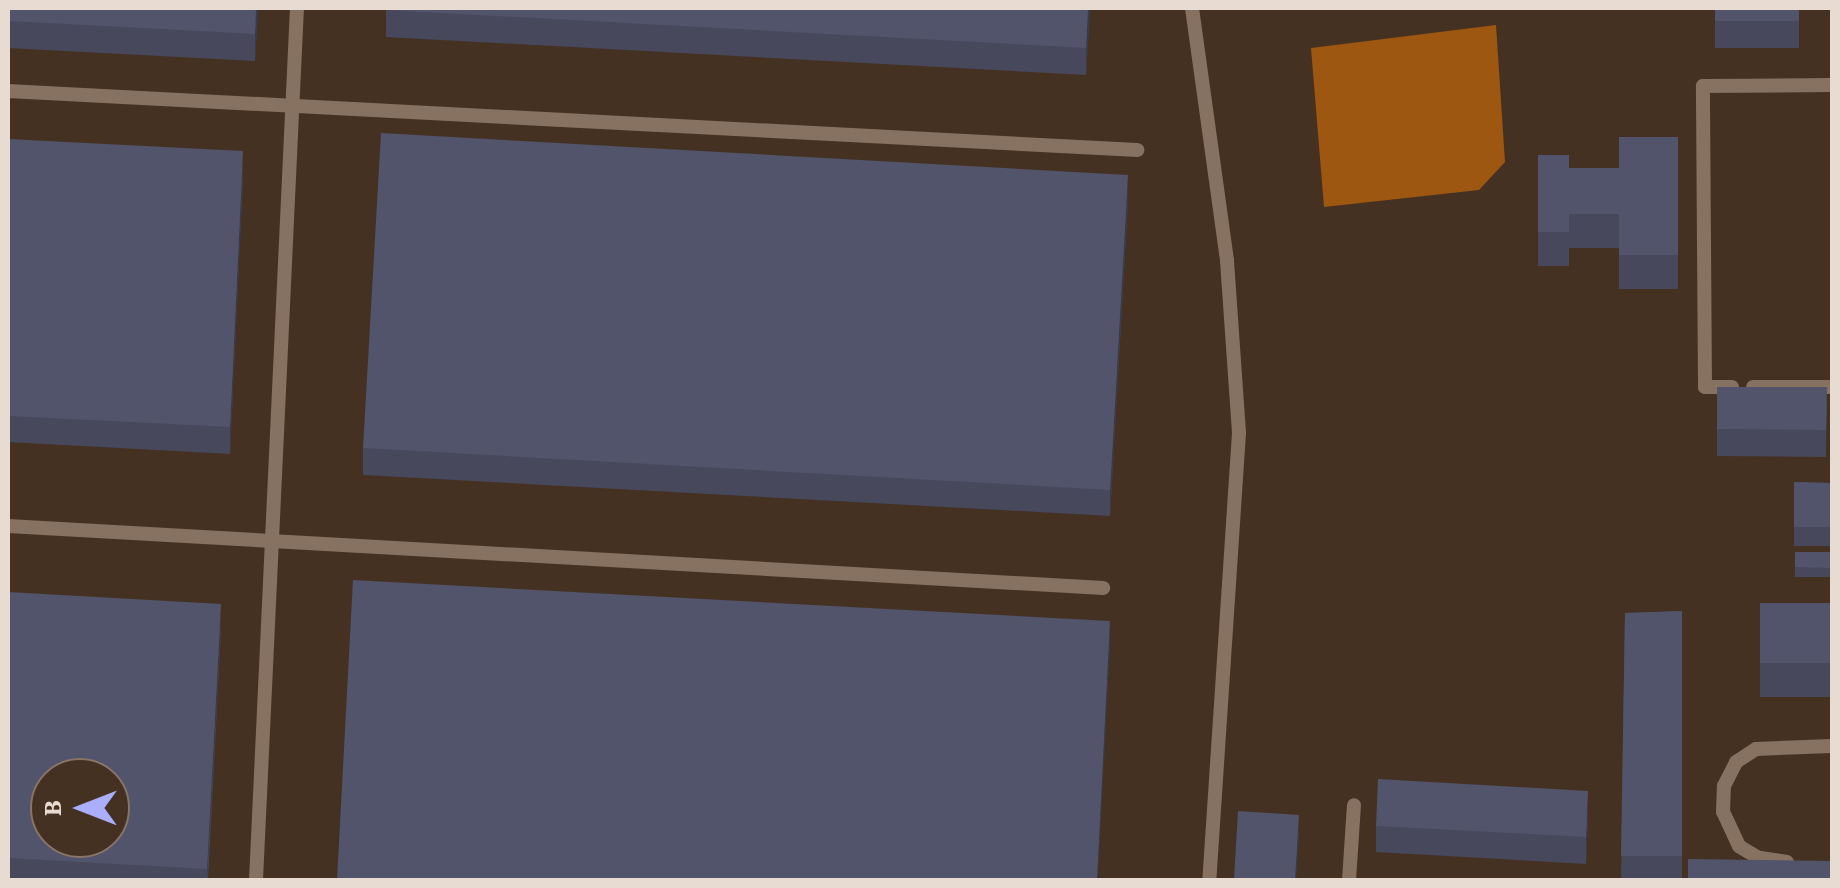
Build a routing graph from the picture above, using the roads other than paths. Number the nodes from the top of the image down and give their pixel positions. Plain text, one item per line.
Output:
1 (296, 8) edge
2 (1192, 8) edge
3 (1832, 85) edge
4 (8, 90) edge
5 (292, 105) junction
6 (1137, 150) dead end
7 (1832, 387) edge
8 (8, 526) edge
9 (273, 541) junction
10 (1103, 588) dead end
11 (1832, 746) edge
12 (1354, 805) dead end
13 (1799, 862) edge
14 (256, 880) edge
15 (1209, 880) edge
16 (1349, 880) edge

1 - 5 lane
2 - 15 lane
3 - 7 lane
4 - 5 lane
5 - 6 lane
5 - 9 lane
8 - 9 lane
9 - 10 lane
9 - 14 lane
11 - 13 lane
12 - 16 lane

